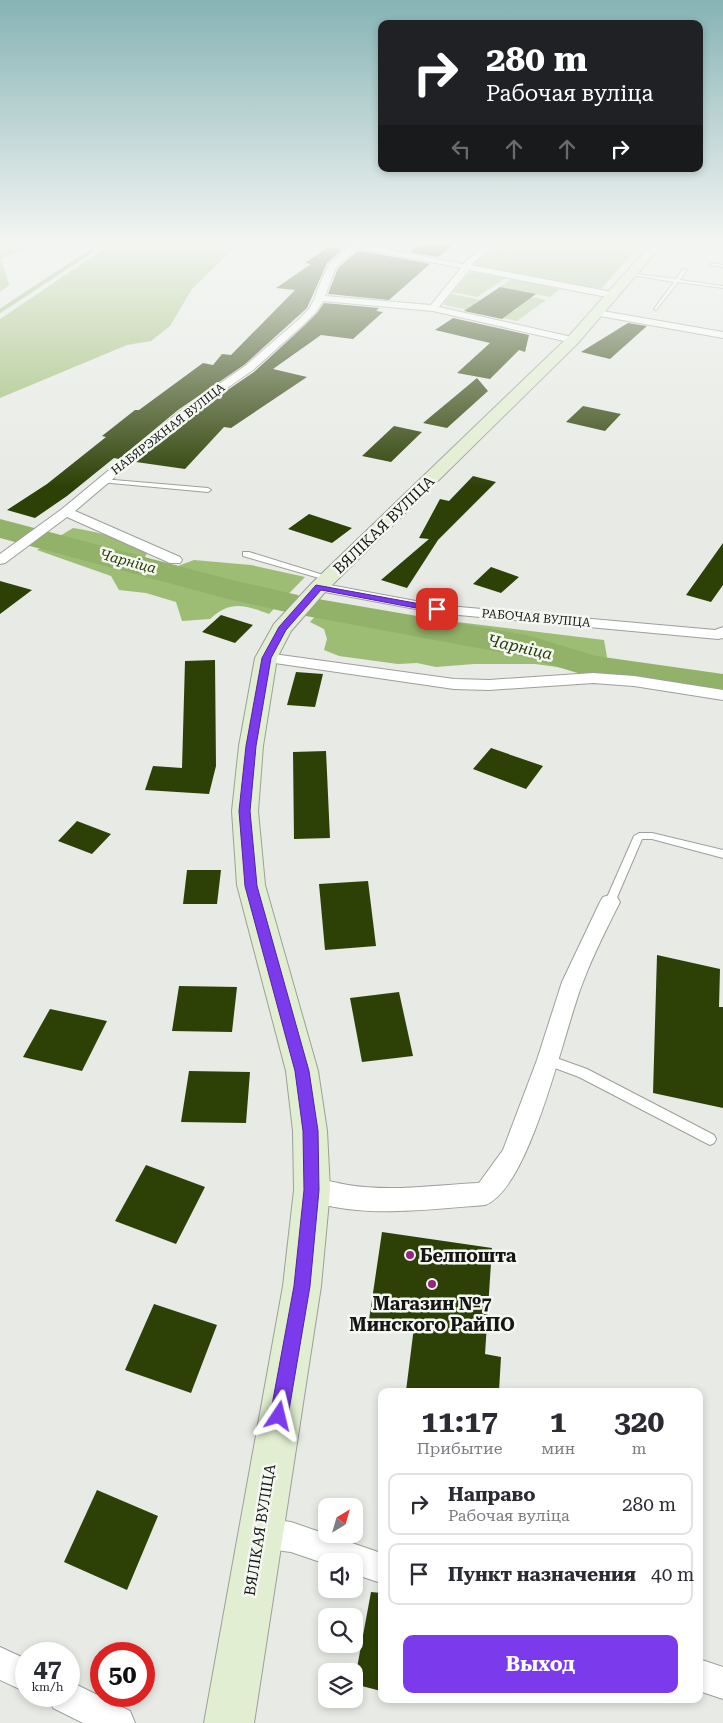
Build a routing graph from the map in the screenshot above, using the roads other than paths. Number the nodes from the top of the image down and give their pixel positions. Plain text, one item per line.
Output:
1 (298, 325) edge
2 (509, 325) edge
3 (586, 325) edge
4 (668, 325) edge
5 (723, 335) edge
6 (573, 340) junction
7 (102, 481) junction
8 (208, 490) dead end
9 (66, 512) junction
10 (43, 529) joint
11 (18, 547) joint
12 (246, 554) dead end
13 (0, 560) edge
14 (175, 560) dead end
15 (324, 582) junction
16 (723, 631) edge
17 (266, 658) junction
18 (723, 695) edge
19 (723, 854) edge
20 (610, 902) joint
21 (548, 1060) junction
22 (710, 1139) dead end
23 (312, 1190) junction
24 (260, 1533) junction
25 (378, 1567) edge
26 (0, 1663) edge
27 (15, 1670) edge
28 (703, 1676) edge
29 (723, 1683) edge
30 (80, 1704) edge
31 (118, 1723) edge
32 (229, 1723) edge

1 - 7 street, НАБЯРЭЖНАЯ ВУЛІЦА
2 - 6 street
3 - 6 main road, ВЯЛІКАЯ ВУЛІЦА
4 - 5 street
6 - 15 main road, ВЯЛІКАЯ ВУЛІЦА
7 - 8 lane
7 - 9 street, НАБЯРЭЖНАЯ ВУЛІЦА
9 - 10 street, НАБЯРЭЖНАЯ ВУЛІЦА
9 - 14 street
10 - 11 street, НАБЯРЭЖНАЯ ВУЛІЦА
11 - 13 street, НАБЯРЭЖНАЯ ВУЛІЦА
12 - 15 lane
15 - 16 street, РАБОЧАЯ ВУЛІЦА
15 - 17 main road, ВЯЛІКАЯ ВУЛІЦА
17 - 18 street
17 - 23 main road, ВЯЛІКАЯ ВУЛІЦА
19 - 20 lane
20 - 21 street
21 - 22 lane
21 - 23 street
23 - 24 main road, ВЯЛІКАЯ ВУЛІЦА
24 - 25 street
24 - 32 main road, ВЯЛІКАЯ ВУЛІЦА
26 - 27 street
28 - 29 street
30 - 31 street

